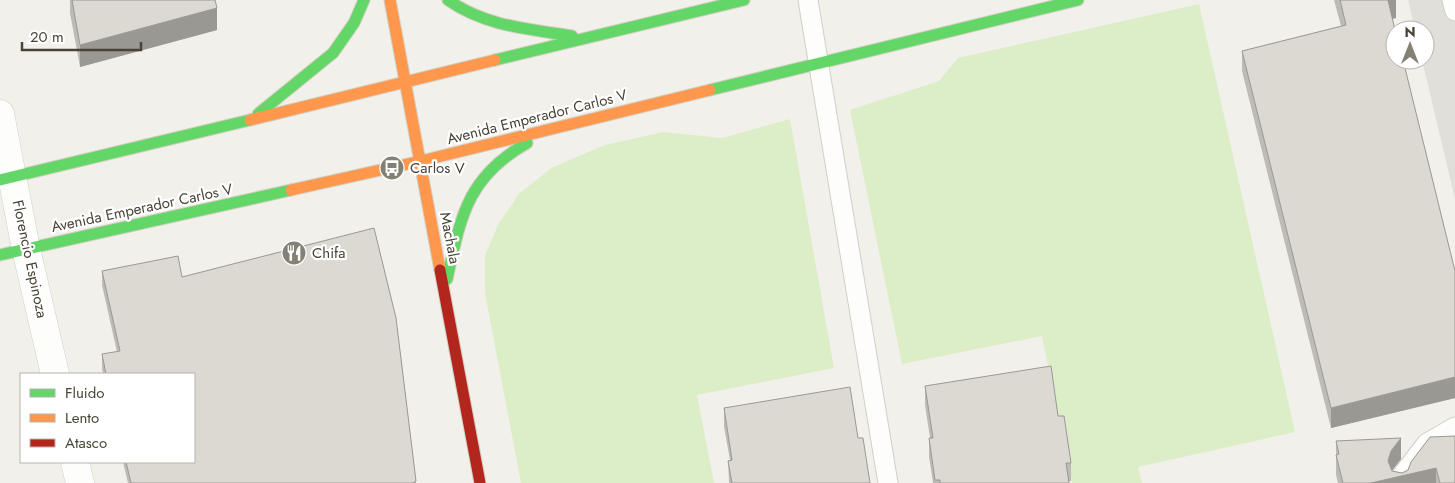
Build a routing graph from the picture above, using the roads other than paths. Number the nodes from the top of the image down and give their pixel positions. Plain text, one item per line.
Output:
1 (364, 0) edge
2 (390, 0) edge
3 (448, 0) edge
4 (744, 0) edge
5 (808, 0) edge
6 (1078, 0) edge
7 (1452, 0) edge
8 (1455, 11) edge
9 (586, 38) junction
10 (820, 63) junction
11 (405, 82) junction
12 (0, 114) edge
13 (252, 119) junction
14 (561, 126) junction
15 (421, 161) junction
16 (6, 178) edge
17 (26, 249) junction
18 (0, 255) edge
19 (445, 288) junction
20 (55, 373) edge
21 (1455, 427) edge
22 (75, 463) edge
23 (80, 483) edge
24 (480, 483) edge
25 (888, 483) edge
26 (1399, 483) edge

1 - 13 main road
2 - 11 main road, Machala
3 - 9 main road
4 - 9 main road
5 - 10 lane
6 - 10 main road, Avenida Emperador Carlos V
7 - 8 lane
9 - 11 main road
10 - 14 main road, Avenida Emperador Carlos V
10 - 25 lane
11 - 13 main road
11 - 15 main road, Machala
12 - 16 street, Florencio Espinoza
13 - 16 main road
14 - 15 main road, Avenida Emperador Carlos V
14 - 19 main road
15 - 17 main road, Avenida Emperador Carlos V
15 - 19 main road, Machala
16 - 17 street, Florencio Espinoza
17 - 18 main road, Avenida Emperador Carlos V
17 - 20 street, Florencio Espinoza
19 - 24 main road, Machala
21 - 26 lane
22 - 23 street

